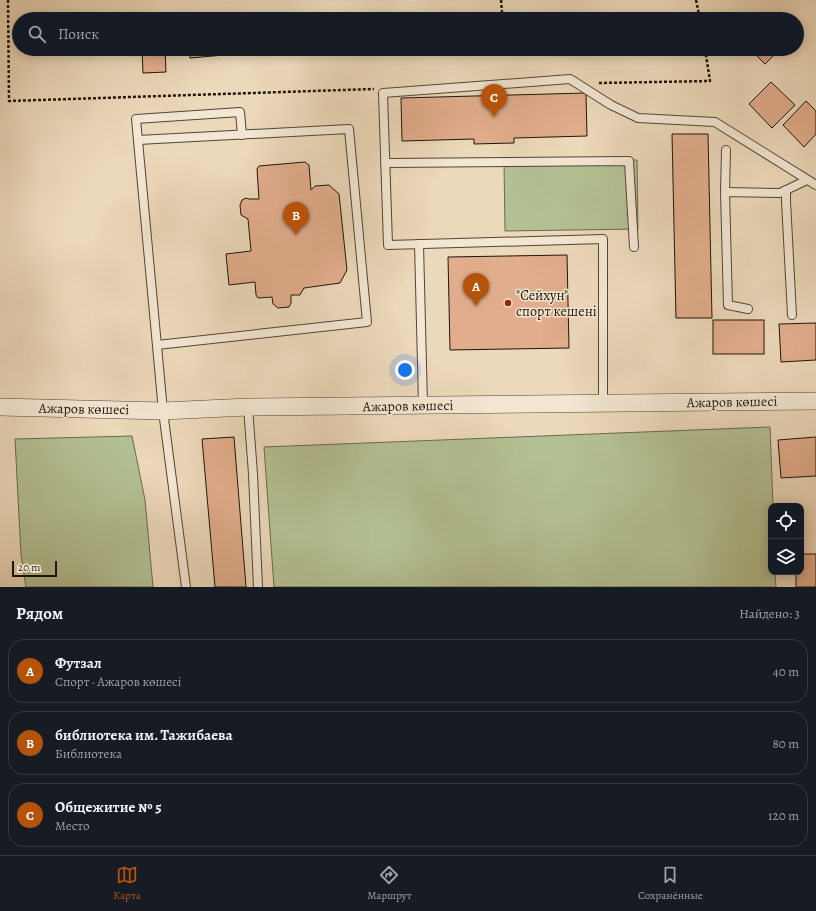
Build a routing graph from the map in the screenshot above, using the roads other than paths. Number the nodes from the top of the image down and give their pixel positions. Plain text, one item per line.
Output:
1 (242, 135) junction
2 (138, 140) junction
3 (726, 150) dead end
4 (385, 163) junction
5 (807, 180) junction
6 (816, 185) edge
7 (786, 190) junction
8 (725, 192) junction
9 (419, 244) junction
10 (634, 247) dead end
11 (748, 309) dead end
12 (792, 315) dead end
13 (157, 345) junction
14 (816, 401) edge
15 (603, 403) junction
16 (422, 405) junction
17 (0, 407) edge
18 (248, 407) junction
19 (163, 411) junction
20 (186, 587) edge
21 (258, 587) edge

1 - 2 lane
1 - 2 lane
1 - 13 lane
2 - 13 lane
3 - 8 lane
4 - 5 lane
4 - 9 lane
4 - 10 lane
5 - 6 lane
5 - 7 lane
7 - 8 lane
7 - 12 lane
8 - 11 lane
9 - 15 lane
9 - 16 lane
13 - 19 lane
14 - 15 street, Ажаров көшесі
15 - 16 street, Ажаров көшесі
16 - 18 street, Ажаров көшесі
17 - 19 street, Ажаров көшесі
18 - 19 street, Ажаров көшесі
18 - 21 lane
19 - 20 lane

